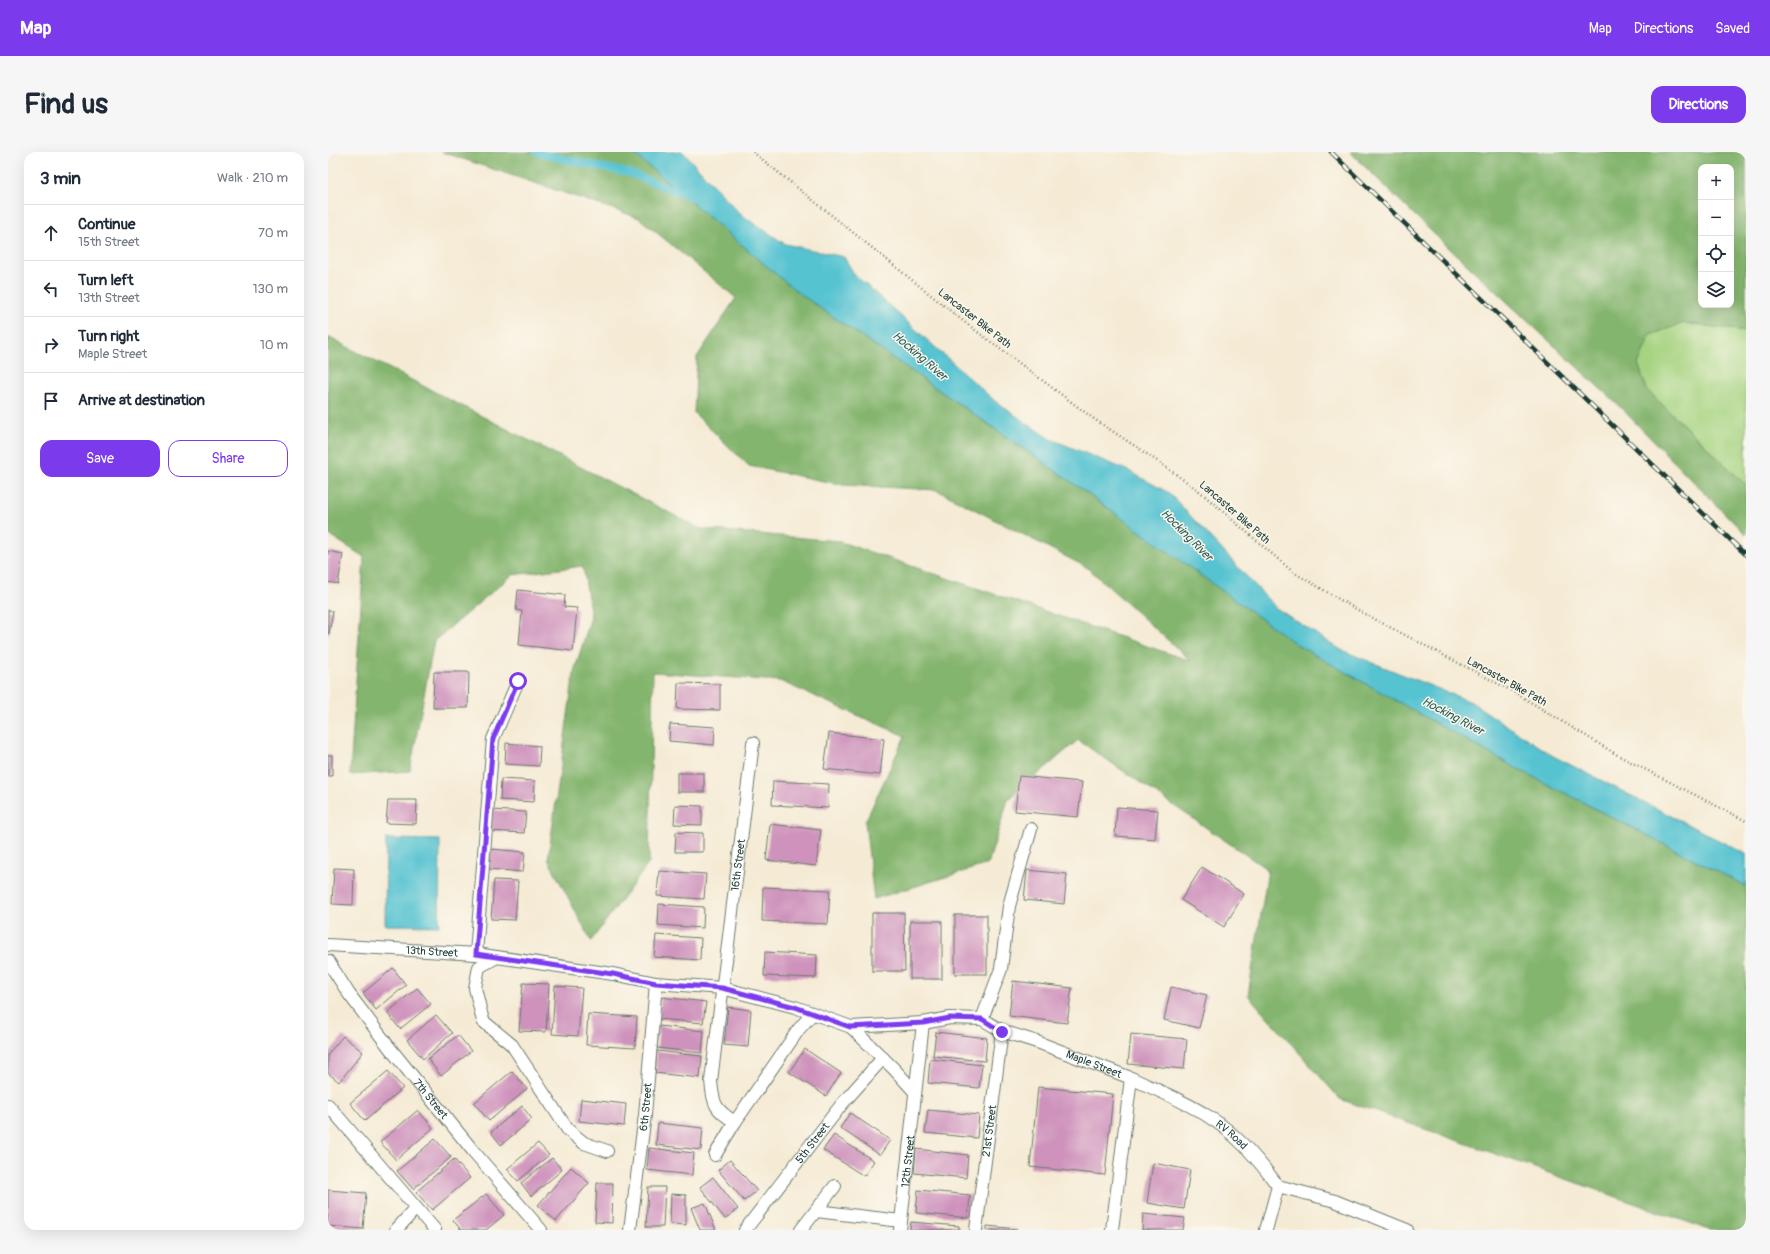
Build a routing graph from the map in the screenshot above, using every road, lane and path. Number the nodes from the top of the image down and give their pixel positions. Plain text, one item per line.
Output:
1 (754, 152) edge
2 (518, 681) dead end
3 (753, 743) dead end
4 (1746, 821) edge
5 (1031, 829) dead end
6 (328, 945) edge
7 (476, 954) junction
8 (497, 957) junction
9 (328, 961) edge
10 (656, 983) junction
11 (722, 988) junction
12 (812, 1014) junction
13 (982, 1019) junction
14 (923, 1023) junction
15 (850, 1027) junction
16 (1002, 1032) junction
17 (883, 1058) junction
18 (1132, 1078) junction
19 (915, 1092) junction
20 (328, 1105) edge
21 (735, 1122) junction
22 (607, 1150) dead end
23 (715, 1155) dead end
24 (835, 1186) dead end
25 (1278, 1186) junction
26 (416, 1208) junction
27 (816, 1211) junction
28 (900, 1226) edge
29 (396, 1230) edge
30 (435, 1230) edge
31 (541, 1230) edge
32 (630, 1230) edge
33 (745, 1230) edge
34 (801, 1230) edge
35 (976, 1230) edge
36 (1112, 1230) edge
37 (1266, 1230) edge
38 (1407, 1230) edge

1 - 4 path, Lancaster Bike Path
2 - 7 lane
3 - 11 lane, 16th Street
5 - 13 lane
6 - 7 lane, 13th Street
7 - 8 lane, 13th Street
8 - 10 lane, 13th Street
8 - 22 lane
9 - 31 lane, 7th Street
10 - 11 lane, 13th Street
10 - 32 lane, 6th Street
11 - 12 lane, 13th Street
11 - 21 lane, 16th Street
12 - 15 lane, 13th Street
12 - 21 lane
13 - 14 lane, 13th Street
13 - 16 lane, Maple Street
14 - 15 lane, 13th Street
14 - 19 lane, 12th Street
15 - 17 lane
16 - 18 lane, Maple Street
16 - 35 lane, 21st Street
17 - 19 lane
17 - 33 lane, 5th Street
18 - 25 lane, RV Road
18 - 36 lane, Maple Street
19 - 28 lane, 12th Street
20 - 26 lane
21 - 23 lane
24 - 27 lane
25 - 37 lane
25 - 38 lane
26 - 29 lane
26 - 30 lane
27 - 28 lane
27 - 34 lane

